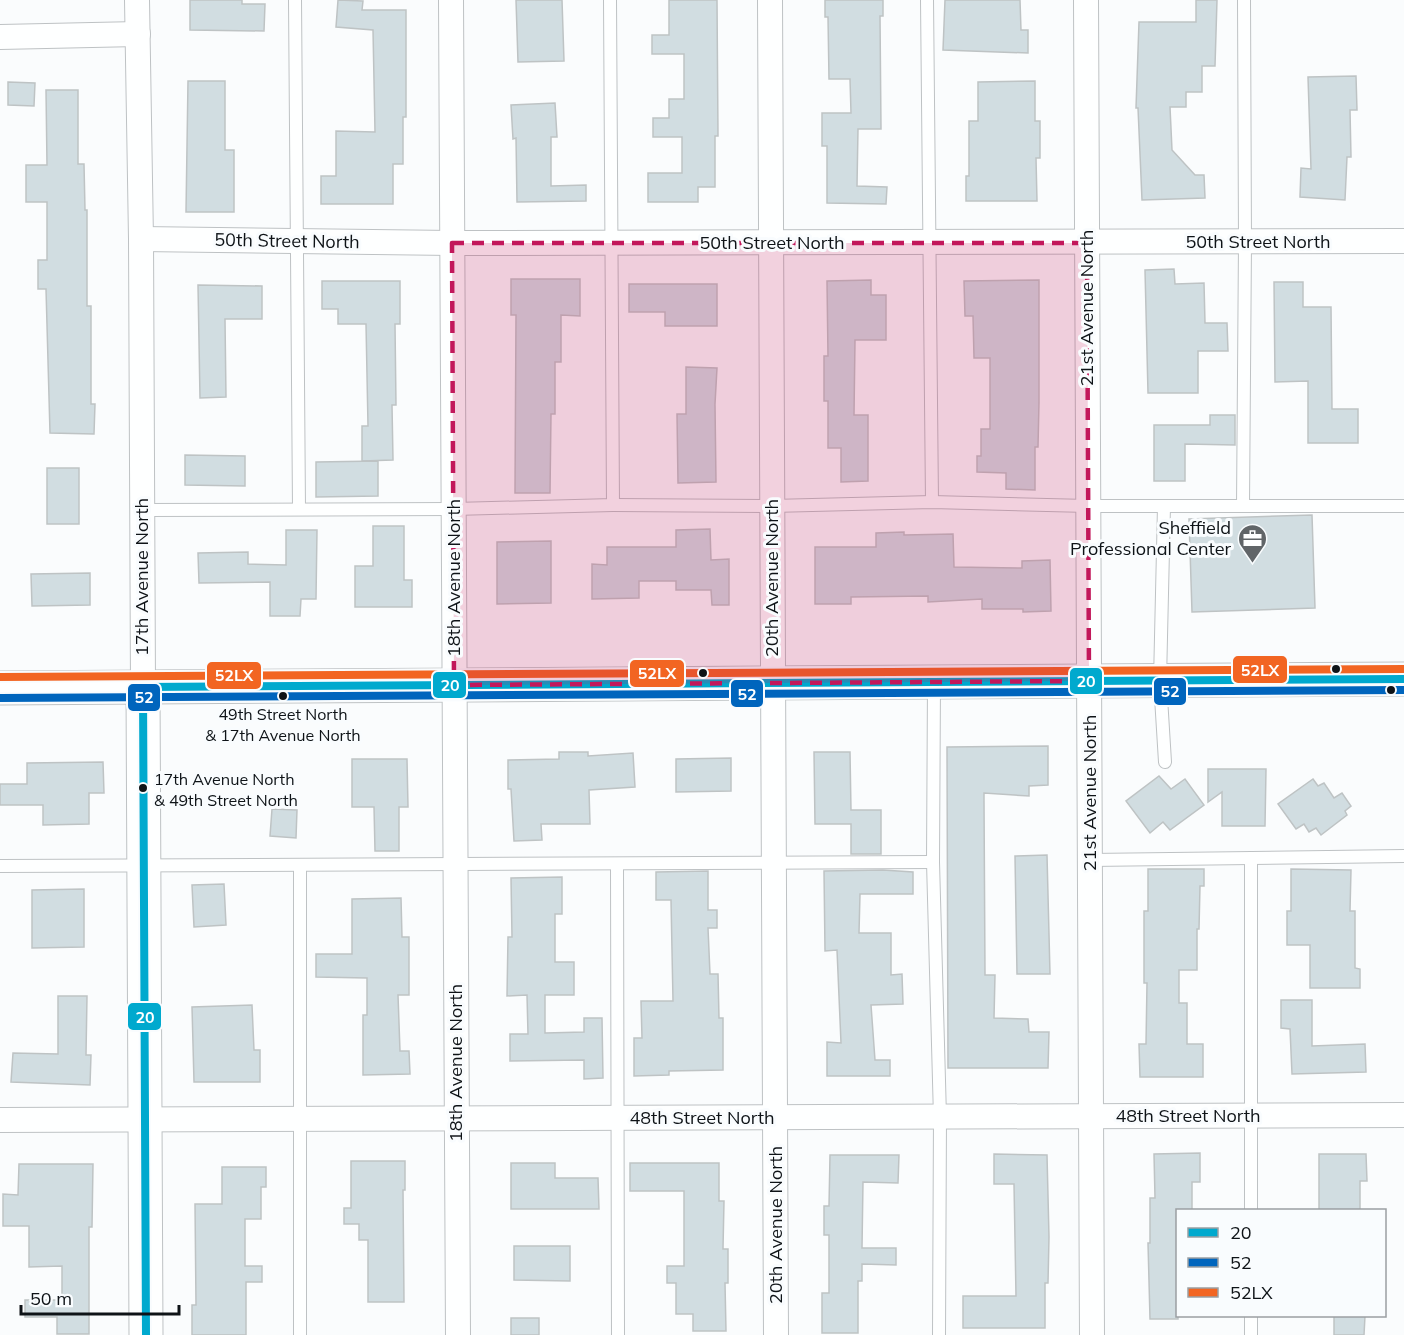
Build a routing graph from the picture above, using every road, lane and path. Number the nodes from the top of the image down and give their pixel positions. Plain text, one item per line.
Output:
1 (137, 0) edge
2 (295, 0) edge
3 (451, 0) edge
4 (610, 0) edge
5 (770, 0) edge
6 (927, 0) edge
7 (1086, 0) edge
8 (1244, 0) edge
9 (138, 34) junction
10 (0, 37) edge
11 (141, 239) junction
12 (296, 241) junction
13 (1404, 241) edge
14 (1245, 242) junction
15 (452, 243) junction
16 (612, 243) junction
17 (771, 243) junction
18 (929, 243) junction
19 (1087, 243) junction
20 (932, 502) junction
21 (613, 505) junction
22 (772, 506) junction
23 (1088, 506) junction
24 (1164, 506) junction
25 (1243, 506) junction
26 (1404, 506) edge
27 (299, 508) junction
28 (453, 509) junction
29 (142, 510) junction
30 (1404, 680) edge
31 (1089, 681) junction
32 (1160, 681) junction
33 (934, 682) junction
34 (772, 684) junction
35 (454, 685) junction
36 (143, 687) junction
37 (0, 688) edge
38 (1165, 762) dead end
39 (1404, 856) edge
40 (1251, 858) junction
41 (1090, 860) junction
42 (933, 862) junction
43 (773, 863) junction
44 (455, 864) junction
45 (616, 864) junction
46 (144, 865) junction
47 (300, 865) junction
48 (0, 866) edge
49 (1404, 1115) edge
50 (1091, 1116) junction
51 (1251, 1116) junction
52 (775, 1117) junction
53 (940, 1117) junction
54 (618, 1118) junction
55 (300, 1119) junction
56 (457, 1119) junction
57 (0, 1120) edge
58 (146, 1120) junction
59 (1251, 1209) edge
60 (1251, 1317) edge
61 (146, 1335) edge
62 (300, 1335) edge
63 (458, 1335) edge
64 (618, 1335) edge
65 (776, 1335) edge
66 (939, 1335) edge
67 (1092, 1335) edge
68 (1251, 1335) edge

1 - 9 street, 17th Avenue North
2 - 12 lane
3 - 15 street, 18th Avenue North
4 - 16 lane
5 - 17 street, 20th Avenue North
6 - 18 lane
7 - 19 street, 21st Avenue North
8 - 14 lane
9 - 10 street
9 - 11 street, 17th Avenue North
11 - 12 street, 50th Street North
11 - 29 street, 17th Avenue North
12 - 15 street, 50th Street North
12 - 27 lane
13 - 14 street, 50th Street North
14 - 19 street, 50th Street North
14 - 25 lane
15 - 16 street, 50th Street North
15 - 28 street, 18th Avenue North
16 - 17 street, 50th Street North
16 - 21 lane
17 - 18 street, 50th Street North
17 - 22 street, 20th Avenue North
18 - 19 street, 50th Street North
18 - 20 lane
19 - 23 street, 21st Avenue North
20 - 22 lane
20 - 23 lane
21 - 22 lane
21 - 28 lane
22 - 34 street, 20th Avenue North
23 - 24 lane
23 - 31 street, 21st Avenue North
24 - 25 lane
24 - 32 lane
25 - 26 lane
27 - 28 lane
27 - 29 lane
28 - 35 street, 18th Avenue North
29 - 36 street, 17th Avenue North
30 - 32 main road
31 - 32 main road
31 - 33 main road
31 - 41 street, 21st Avenue North
32 - 38 lane
33 - 34 main road
33 - 42 lane
34 - 35 main road
34 - 43 street, 20th Avenue North
35 - 36 main road
35 - 44 street, 18th Avenue North
36 - 37 main road
36 - 46 main road, 17th Avenue North
39 - 40 lane
40 - 41 lane
40 - 51 lane
41 - 50 street, 21st Avenue North
42 - 43 lane
42 - 53 lane
43 - 45 lane
43 - 52 street, 20th Avenue North
44 - 45 lane
44 - 47 lane
44 - 56 street, 18th Avenue North
45 - 54 lane
46 - 47 lane
46 - 48 lane
46 - 58 main road, 17th Avenue North
47 - 55 lane
49 - 51 street, 48th Street North
50 - 51 street, 48th Street North
50 - 53 street, 48th Street North
50 - 67 street, 21st Avenue North
51 - 59 lane
52 - 53 street, 48th Street North
52 - 54 street, 48th Street North
52 - 65 street, 20th Avenue North
53 - 66 lane
54 - 56 street, 48th Street North
54 - 64 lane
55 - 56 street, 48th Street North
55 - 58 street, 48th Street North
55 - 62 lane
56 - 63 street, 18th Avenue North
57 - 58 street, 48th Street North
58 - 61 main road, 17th Avenue North
60 - 68 lane

